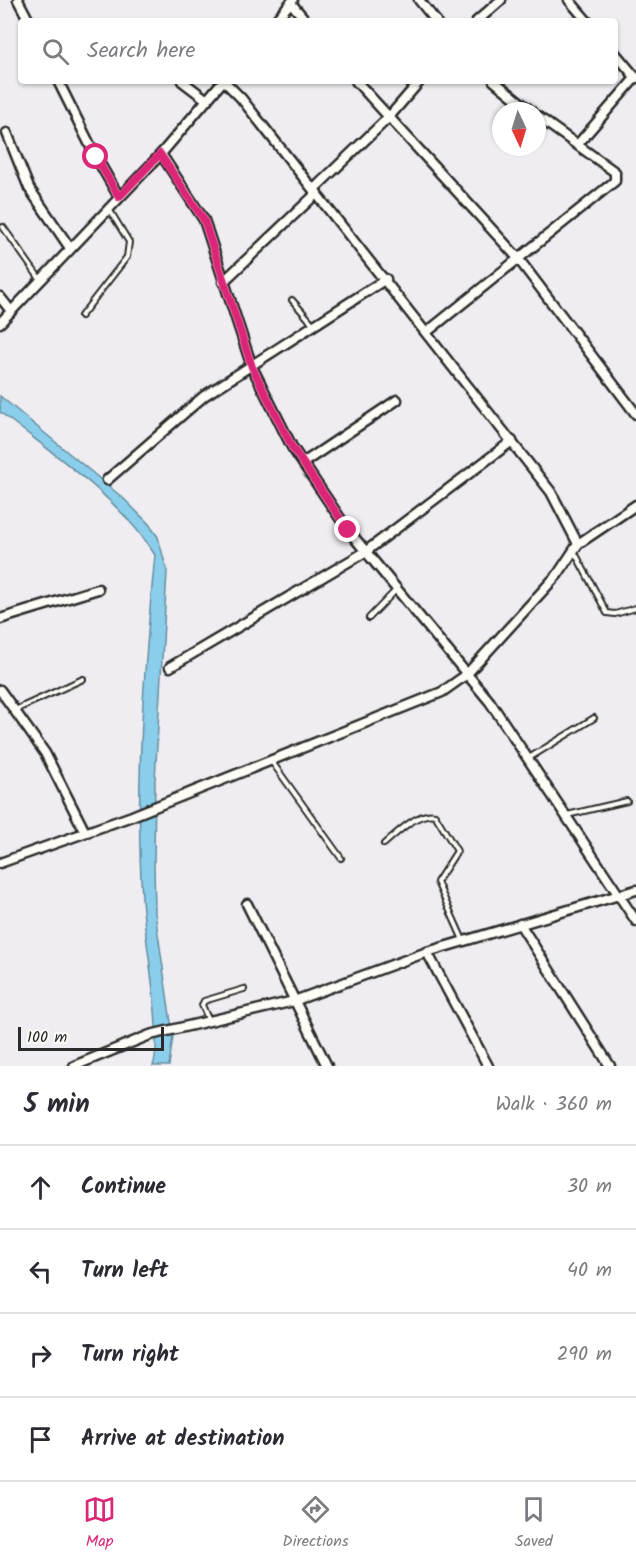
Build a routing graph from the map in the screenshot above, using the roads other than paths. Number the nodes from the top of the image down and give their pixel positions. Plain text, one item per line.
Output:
1 (18, 0) edge
2 (419, 0) edge
3 (501, 0) edge
4 (569, 0) edge
5 (292, 1) edge
6 (27, 18) edge
7 (278, 18) edge
8 (304, 18) edge
9 (434, 18) edge
10 (480, 18) edge
11 (584, 18) edge
12 (618, 56) edge
13 (636, 77) edge
14 (60, 84) edge
15 (186, 84) edge
16 (221, 84) edge
17 (227, 84) edge
18 (359, 84) edge
19 (417, 84) edge
20 (498, 84) edge
21 (207, 100) junction
22 (520, 102) edge
23 (388, 117) junction
24 (546, 122) edge
25 (7, 133) dead end
26 (578, 144) junction
27 (160, 154) junction
28 (316, 191) junction
29 (119, 197) junction
30 (108, 208) junction
31 (3, 227) dead end
32 (70, 248) junction
33 (517, 257) junction
34 (40, 279) junction
35 (386, 279) junction
36 (223, 282) junction
37 (0, 297) edge
38 (292, 300) dead end
39 (11, 311) junction
40 (81, 316) dead end
41 (0, 322) edge
42 (315, 327) junction
43 (427, 332) junction
44 (252, 367) junction
45 (397, 400) dead end
46 (636, 414) edge
47 (512, 441) junction
48 (303, 463) junction
49 (107, 480) dead end
50 (636, 505) edge
51 (576, 548) junction
52 (365, 552) junction
53 (98, 589) dead end
54 (396, 590) junction
55 (636, 608) edge
56 (369, 618) dead end
57 (0, 619) edge
58 (170, 667) dead end
59 (466, 675) junction
60 (83, 679) dead end
61 (0, 690) edge
62 (15, 710) junction
63 (594, 718) dead end
64 (529, 759) junction
65 (272, 761) junction
66 (627, 801) dead end
67 (567, 816) junction
68 (85, 832) junction
69 (384, 844) dead end
70 (341, 858) dead end
71 (0, 863) edge
72 (636, 890) edge
73 (619, 895) junction
74 (247, 904) dead end
75 (636, 921) edge
76 (520, 924) junction
77 (464, 941) junction
78 (427, 952) junction
79 (244, 989) dead end
80 (294, 1001) junction
81 (208, 1020) junction
82 (74, 1066) edge
83 (327, 1066) edge
84 (488, 1066) edge
85 (610, 1066) edge

1 - 6 street
2 - 9 street
3 - 10 street
4 - 11 street
5 - 7 street
5 - 8 street
12 - 13 street
13 - 26 street
14 - 29 street
15 - 21 street
16 - 21 street
17 - 28 street
18 - 23 street
19 - 23 street
20 - 22 street
21 - 27 street
23 - 28 street
23 - 33 street
24 - 26 street
25 - 32 street
26 - 33 street
27 - 29 street
27 - 36 street
28 - 35 street
28 - 36 street
29 - 30 street
30 - 32 street
30 - 40 lane
31 - 34 lane
32 - 34 street
33 - 43 street
33 - 46 street
34 - 39 street
35 - 42 street
35 - 43 street
36 - 44 street
37 - 39 street
38 - 42 lane
39 - 41 street
42 - 44 street
43 - 47 street
44 - 48 street
44 - 49 street
45 - 48 street
47 - 51 street
47 - 52 street
48 - 52 street
50 - 51 street
51 - 55 lane
51 - 59 street
52 - 54 street
52 - 58 street
53 - 57 street
54 - 56 lane
54 - 59 street
59 - 64 street
59 - 65 street
60 - 62 lane
61 - 62 street
62 - 68 street
63 - 64 lane
64 - 67 street
65 - 68 street
65 - 70 lane
66 - 67 lane
67 - 73 street
68 - 71 street
69 - 77 lane
72 - 73 street
73 - 75 street
73 - 76 street
74 - 80 street
76 - 77 street
76 - 85 street
77 - 78 street
78 - 80 street
78 - 84 street
79 - 81 lane
80 - 81 street
80 - 83 street
81 - 82 street

